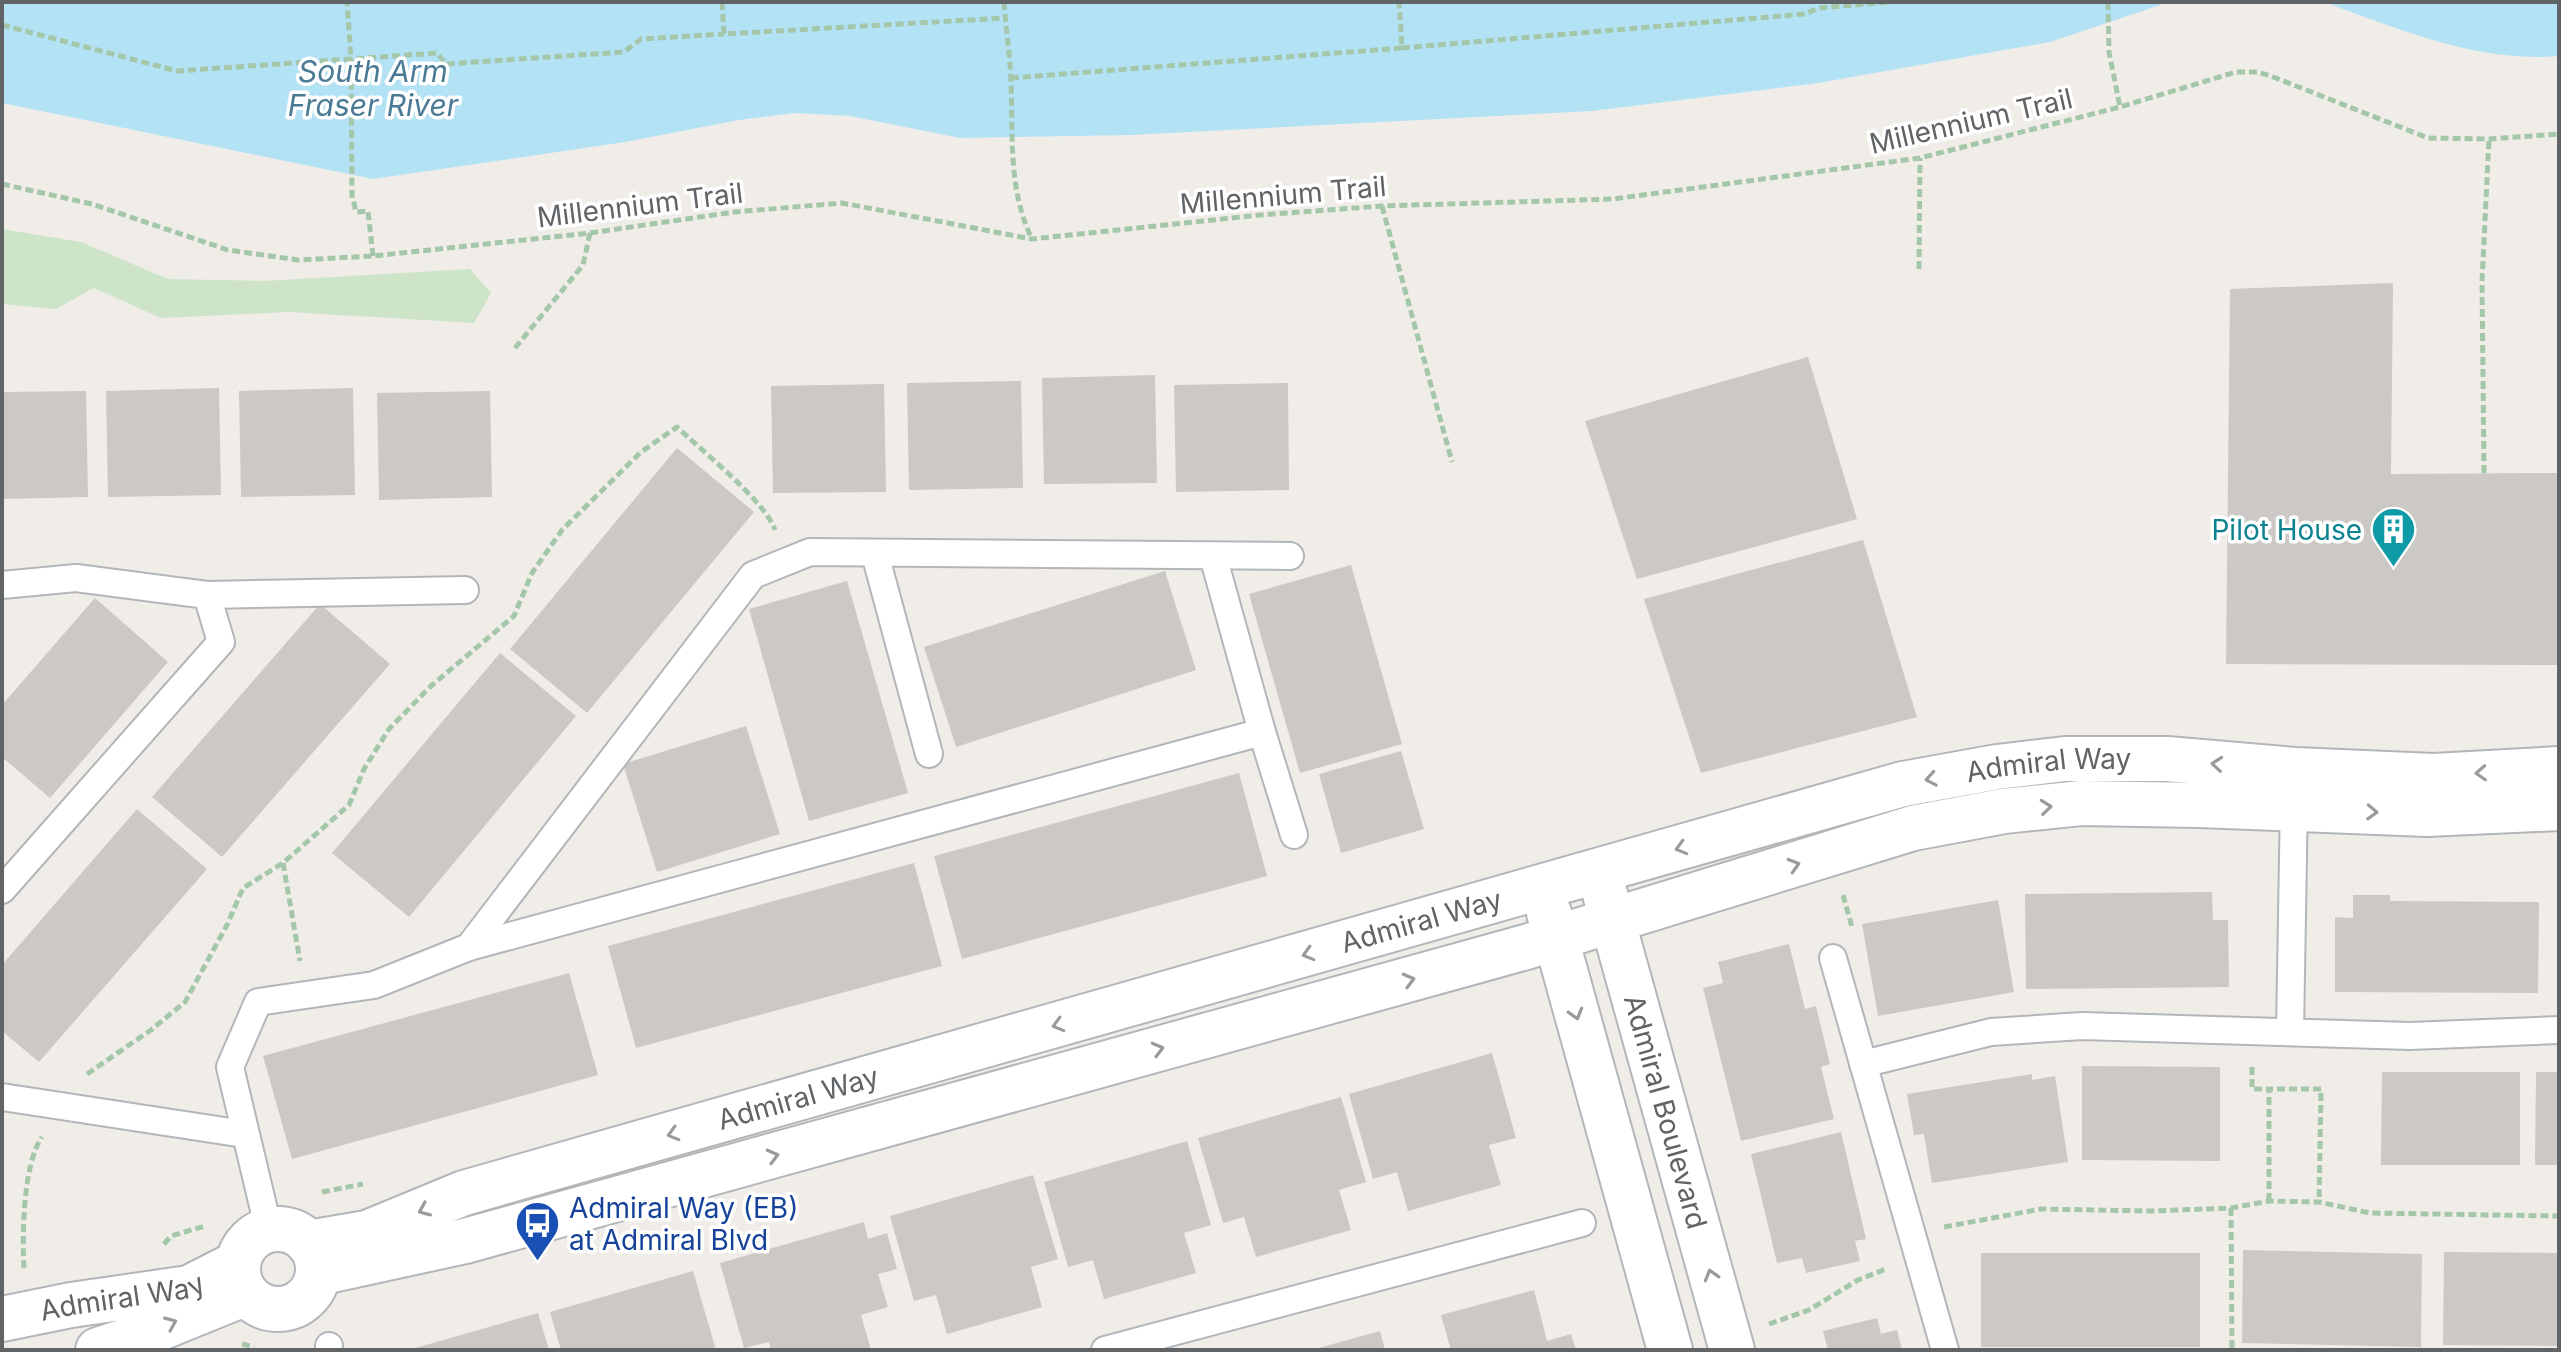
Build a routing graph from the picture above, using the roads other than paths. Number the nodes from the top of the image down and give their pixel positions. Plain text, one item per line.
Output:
1 (875, 554) junction
2 (1213, 556) junction
3 (1290, 556) dead end
4 (2, 585) edge
5 (465, 590) dead end
6 (207, 595) junction
7 (1262, 732) junction
8 (929, 754) dead end
9 (1997, 767) junction
10 (2559, 769) edge
11 (2295, 790) junction
12 (2559, 808) edge
13 (2004, 811) junction
14 (1294, 835) dead end
15 (1598, 872) junction
16 (1542, 887) junction
17 (2, 890) edge
18 (1612, 921) junction
19 (1556, 939) junction
20 (469, 947) junction
21 (1833, 958) dead end
22 (2559, 1030) edge
23 (2290, 1032) junction
24 (1863, 1064) junction
25 (2, 1097) edge
26 (244, 1134) junction
27 (1582, 1223) dead end
28 (298, 1249) junction
29 (242, 1278) junction
30 (2, 1319) edge
31 (98, 1350) edge
32 (1105, 1350) edge
33 (1670, 1350) edge
34 (1732, 1350) edge
35 (1945, 1350) edge

1 - 2 lane
1 - 8 lane
1 - 20 lane
2 - 3 lane
2 - 7 lane
4 - 6 lane
5 - 6 lane
6 - 17 lane
7 - 14 lane
7 - 20 lane
11 -> 9 street, Admiral Way
9 - 13 lane
9 -> 15 street, Admiral Way
10 -> 11 street, Admiral Way
11 -> 12 street, Admiral Way
13 -> 11 street, Admiral Way
11 - 23 lane
18 -> 13 street, Admiral Way
15 - 16 street, Admiral Way
15 - 18 street, Admiral Boulevard
16 - 19 street, Admiral Boulevard
16 -> 28 street, Admiral Way
18 - 19 street, Admiral Way
34 -> 18 street, Admiral Boulevard
28 -> 19 street, Admiral Way
19 -> 33 street, Admiral Boulevard
20 - 26 lane
21 - 24 lane
22 - 23 lane
23 - 24 lane
24 - 35 lane
25 - 26 lane
26 - 28 lane
27 - 32 lane
28 - 29 street
28 - 29 street
29 - 30 street, Admiral Way
31 -> 29 street, Admiral Way

